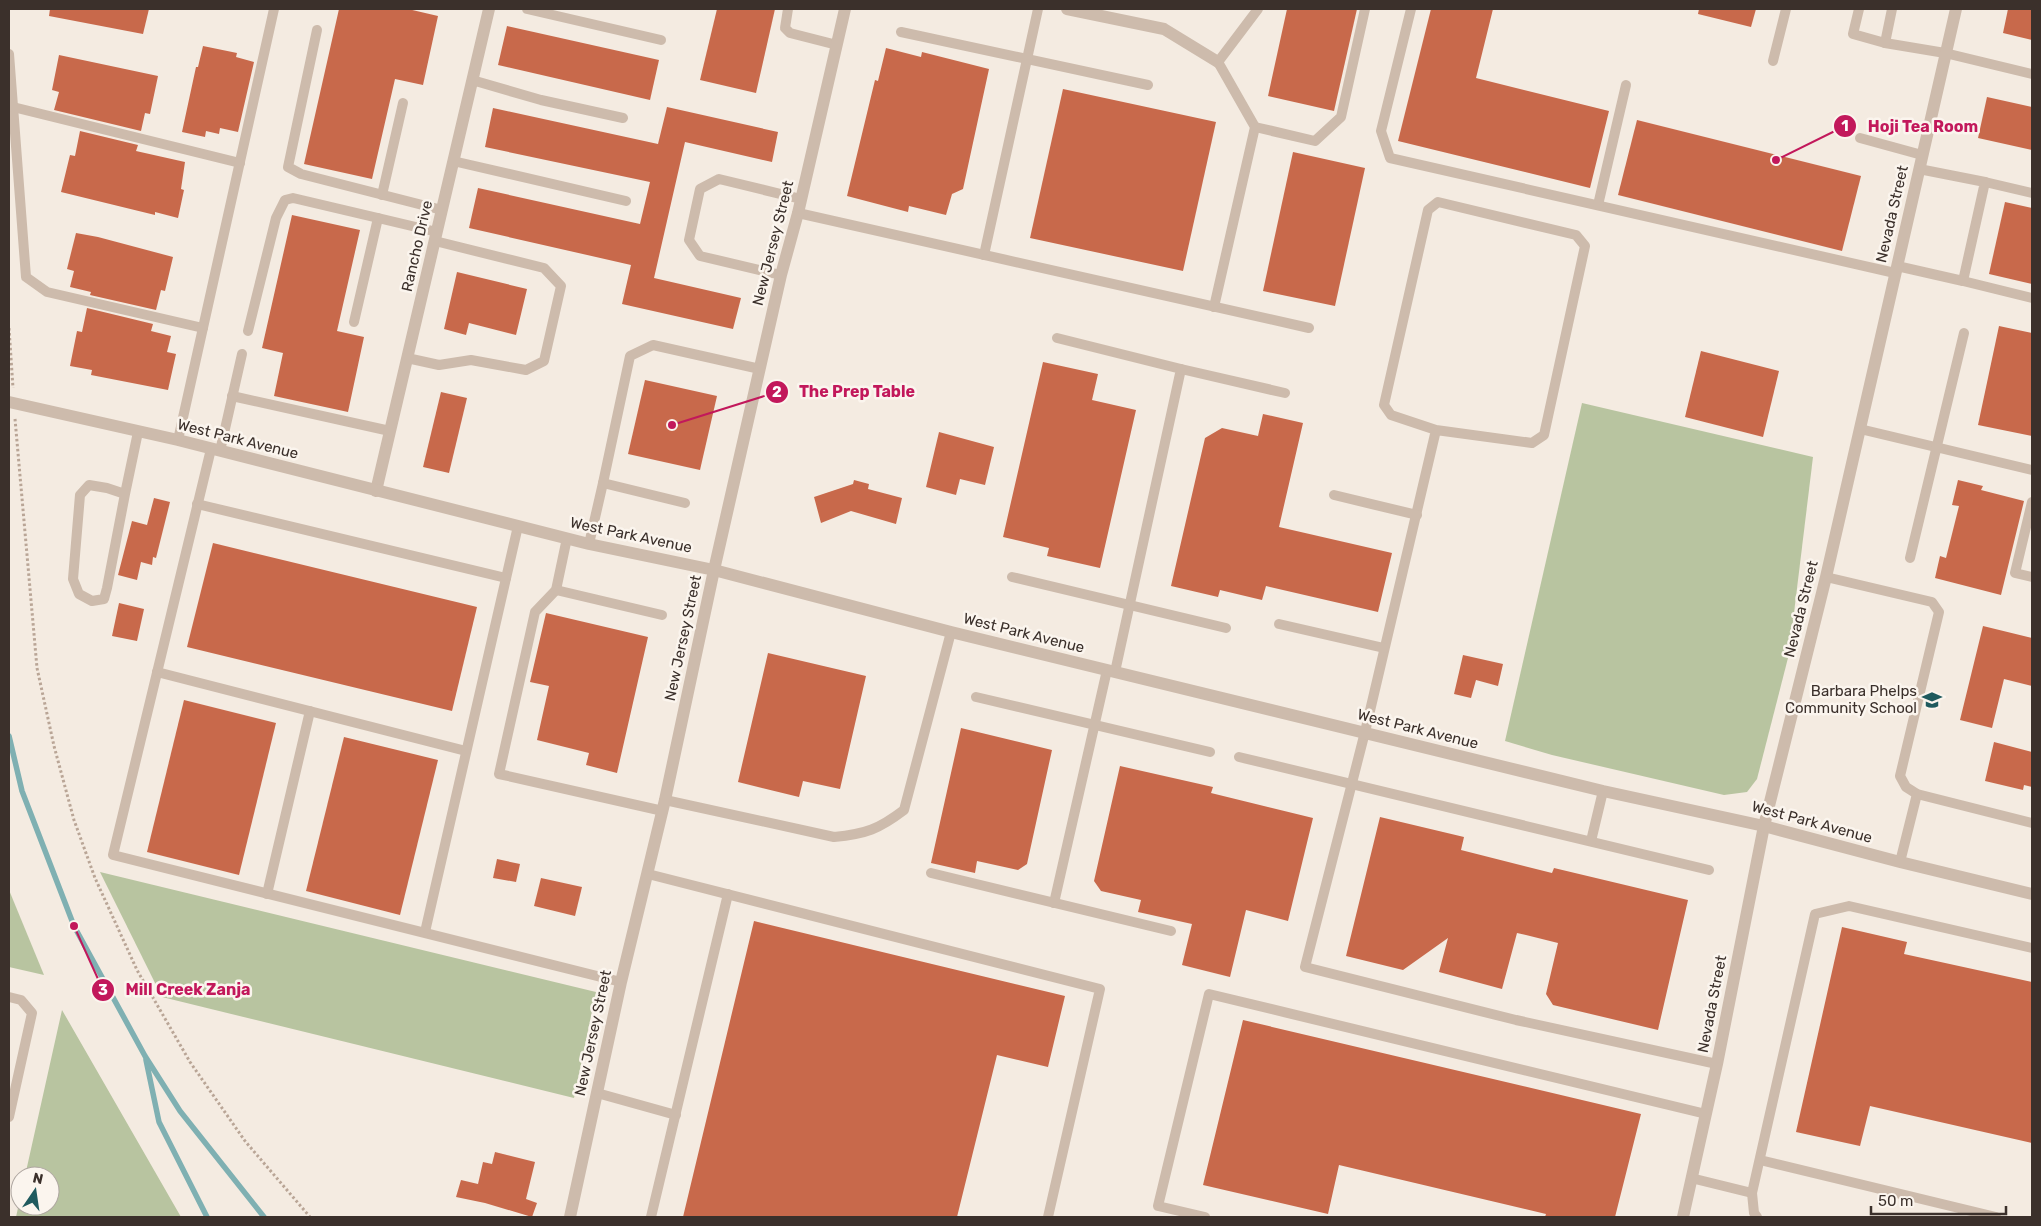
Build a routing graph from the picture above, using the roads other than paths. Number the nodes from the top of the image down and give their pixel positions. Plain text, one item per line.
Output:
1 (274, 9) edge
2 (489, 9) edge
3 (527, 9) edge
4 (788, 9) edge
5 (845, 9) edge
6 (1038, 9) edge
7 (1067, 9) edge
8 (1258, 9) edge
9 (1365, 9) edge
10 (1411, 9) edge
11 (1786, 9) edge
12 (1859, 9) edge
13 (1892, 9) edge
14 (1956, 9) edge
15 (317, 30) dead end
16 (901, 32) dead end
17 (661, 40) dead end
18 (1884, 43) junction
19 (838, 45) junction
20 (1945, 53) junction
21 (9, 54) edge
22 (1026, 60) junction
23 (1773, 61) dead end
24 (1218, 62) junction
25 (2032, 74) edge
26 (472, 80) junction
27 (1148, 85) dead end
28 (1626, 85) dead end
29 (403, 103) dead end
30 (13, 107) junction
31 (623, 118) dead end
32 (1255, 127) junction
33 (1860, 138) dead end
34 (1922, 154) junction
35 (453, 161) junction
36 (240, 162) junction
37 (1919, 168) junction
38 (1985, 182) junction
39 (2032, 193) edge
40 (382, 195) junction
41 (801, 199) junction
42 (626, 201) dead end
43 (1598, 205) junction
44 (442, 210) junction
45 (798, 213) junction
46 (378, 218) junction
47 (436, 237) junction
48 (984, 255) junction
49 (1896, 270) junction
50 (780, 275) junction
51 (1963, 281) junction
52 (2032, 298) edge
53 (1214, 306) junction
54 (354, 322) dead end
55 (203, 328) junction
56 (1309, 328) dead end
57 (248, 331) dead end
58 (1964, 333) dead end
59 (1057, 338) dead end
60 (242, 354) dead end
61 (408, 358) junction
62 (760, 369) junction
63 (1181, 369) junction
64 (1285, 393) dead end
65 (232, 396) junction
66 (9, 402) edge
67 (1860, 429) junction
68 (1436, 430) junction
69 (390, 431) junction
70 (138, 432) junction
71 (178, 440) junction
72 (1937, 447) junction
73 (215, 450) junction
74 (2032, 470) edge
75 (602, 484) junction
76 (376, 491) junction
77 (124, 494) junction
78 (1334, 495) dead end
79 (2032, 502) edge
80 (685, 503) dead end
81 (198, 504) junction
82 (1417, 515) junction
83 (518, 526) junction
84 (567, 538) junction
85 (589, 544) junction
86 (1910, 558) dead end
87 (714, 570) junction
88 (1012, 577) dead end
89 (1826, 577) junction
90 (2032, 577) edge
91 (506, 578) junction
92 (556, 590) junction
93 (1130, 604) junction
94 (662, 615) dead end
95 (1279, 624) dead end
96 (1226, 628) dead end
97 (950, 632) junction
98 (1384, 648) junction
99 (1111, 671) junction
100 (157, 672) junction
101 (976, 697) dead end
102 (310, 711) junction
103 (1094, 725) junction
104 (1365, 732) junction
105 (466, 751) junction
106 (1210, 752) dead end
107 (1239, 757) dead end
108 (1352, 784) junction
109 (1604, 791) junction
110 (1917, 794) junction
111 (664, 805) junction
112 (2032, 823) edge
113 (1764, 826) junction
114 (1592, 842) junction
115 (1900, 862) junction
116 (1709, 870) dead end
117 (932, 873) dead end
118 (648, 874) junction
119 (267, 894) junction
120 (728, 894) junction
121 (2032, 894) edge
122 (1054, 902) junction
123 (1171, 930) dead end
124 (425, 932) junction
125 (2032, 948) edge
126 (621, 982) junction
127 (9, 997) edge
128 (1717, 1064) junction
129 (597, 1093) junction
130 (1706, 1114) junction
131 (676, 1115) junction
132 (9, 1117) edge
133 (1760, 1160) junction
134 (1692, 1178) junction
135 (1752, 1194) junction
136 (570, 1217) edge
137 (651, 1217) edge
138 (1048, 1217) edge
139 (1205, 1217) edge
140 (1683, 1217) edge
141 (1757, 1217) edge
142 (1996, 1217) edge

1 - 36 lane
2 - 26 street, Rancho Drive
3 - 17 lane
4 - 19 lane
5 - 19 street, New Jersey Street
6 - 22 lane
7 - 24 street
8 - 24 lane
9 - 32 lane
10 - 43 lane
11 - 23 lane
12 - 18 lane
13 - 18 lane
14 - 20 street, Nevada Street
15 - 40 lane
16 - 22 lane
18 - 20 lane
19 - 41 street, New Jersey Street
20 - 25 lane
20 - 34 street, Nevada Street
21 - 30 lane
22 - 27 lane
22 - 48 lane
24 - 32 lane
26 - 31 lane
26 - 35 street, Rancho Drive
28 - 43 lane
29 - 40 lane
30 - 36 lane
30 - 55 lane
32 - 53 lane
33 - 34 lane
34 - 37 street, Nevada Street
35 - 42 lane
35 - 44 street, Rancho Drive
36 - 55 lane
37 - 38 lane
37 - 49 street, Nevada Street
38 - 39 lane
38 - 51 lane
40 - 44 lane
41 - 45 street, New Jersey Street
41 - 50 lane
43 - 49 lane
44 - 47 street, Rancho Drive
45 - 48 lane
45 - 50 street, New Jersey Street
46 - 47 lane
46 - 54 lane
46 - 57 lane
47 - 61 street, Rancho Drive
47 - 61 lane
48 - 53 lane
49 - 51 lane
49 - 67 street, Nevada Street
50 - 62 street, New Jersey Street
51 - 52 lane
53 - 56 lane
55 - 71 lane
58 - 72 lane
59 - 63 lane
60 - 65 lane
61 - 69 street, Rancho Drive
62 - 75 lane
62 - 87 street, New Jersey Street
63 - 64 lane
63 - 93 lane
65 - 69 lane
65 - 73 lane
66 - 70 street, West Park Avenue
67 - 72 lane
67 - 89 street, Nevada Street
68 - 68 lane
68 - 82 lane
69 - 76 street, Rancho Drive
70 - 71 street, West Park Avenue
70 - 77 lane
71 - 73 street, West Park Avenue
72 - 74 lane
72 - 86 lane
73 - 76 street, West Park Avenue
73 - 81 lane
75 - 80 lane
75 - 85 lane
76 - 83 street, West Park Avenue
77 - 77 lane
78 - 82 lane
79 - 90 lane
81 - 91 lane
81 - 100 lane
82 - 98 lane
83 - 84 street, West Park Avenue
83 - 91 lane
84 - 85 street, West Park Avenue
84 - 92 lane
85 - 87 street, West Park Avenue
87 - 97 street, West Park Avenue
87 - 111 street, New Jersey Street
88 - 93 lane
89 - 110 lane
89 - 113 street, Nevada Street
91 - 105 lane
92 - 94 lane
92 - 111 lane
93 - 96 lane
93 - 99 lane
95 - 98 lane
97 - 99 street, West Park Avenue
97 - 111 lane
98 - 104 lane
99 - 103 lane
99 - 104 street, West Park Avenue
100 - 102 lane
100 - 119 lane
101 - 103 lane
102 - 105 lane
102 - 119 lane
103 - 106 lane
103 - 122 lane
104 - 108 lane
104 - 109 street, West Park Avenue
105 - 124 lane
107 - 108 lane
108 - 114 lane
108 - 128 lane
109 - 113 street, West Park Avenue
109 - 114 lane
110 - 112 lane
110 - 115 lane
111 - 118 street, New Jersey Street
113 - 115 street, West Park Avenue
113 - 128 street, Nevada Street
114 - 116 lane
115 - 121 street, West Park Avenue
117 - 122 lane
118 - 120 lane
118 - 126 street, New Jersey Street
119 - 124 lane
120 - 131 lane
120 - 138 lane
122 - 123 lane
124 - 126 lane
125 - 133 lane
126 - 129 street, New Jersey Street
127 - 132 lane
128 - 130 street, Nevada Street
129 - 131 lane
129 - 136 street, New Jersey Street
130 - 134 street, Nevada Street
130 - 139 lane
131 - 137 lane
133 - 135 lane
133 - 142 lane
134 - 135 lane
134 - 140 street, Nevada Street
135 - 141 lane

